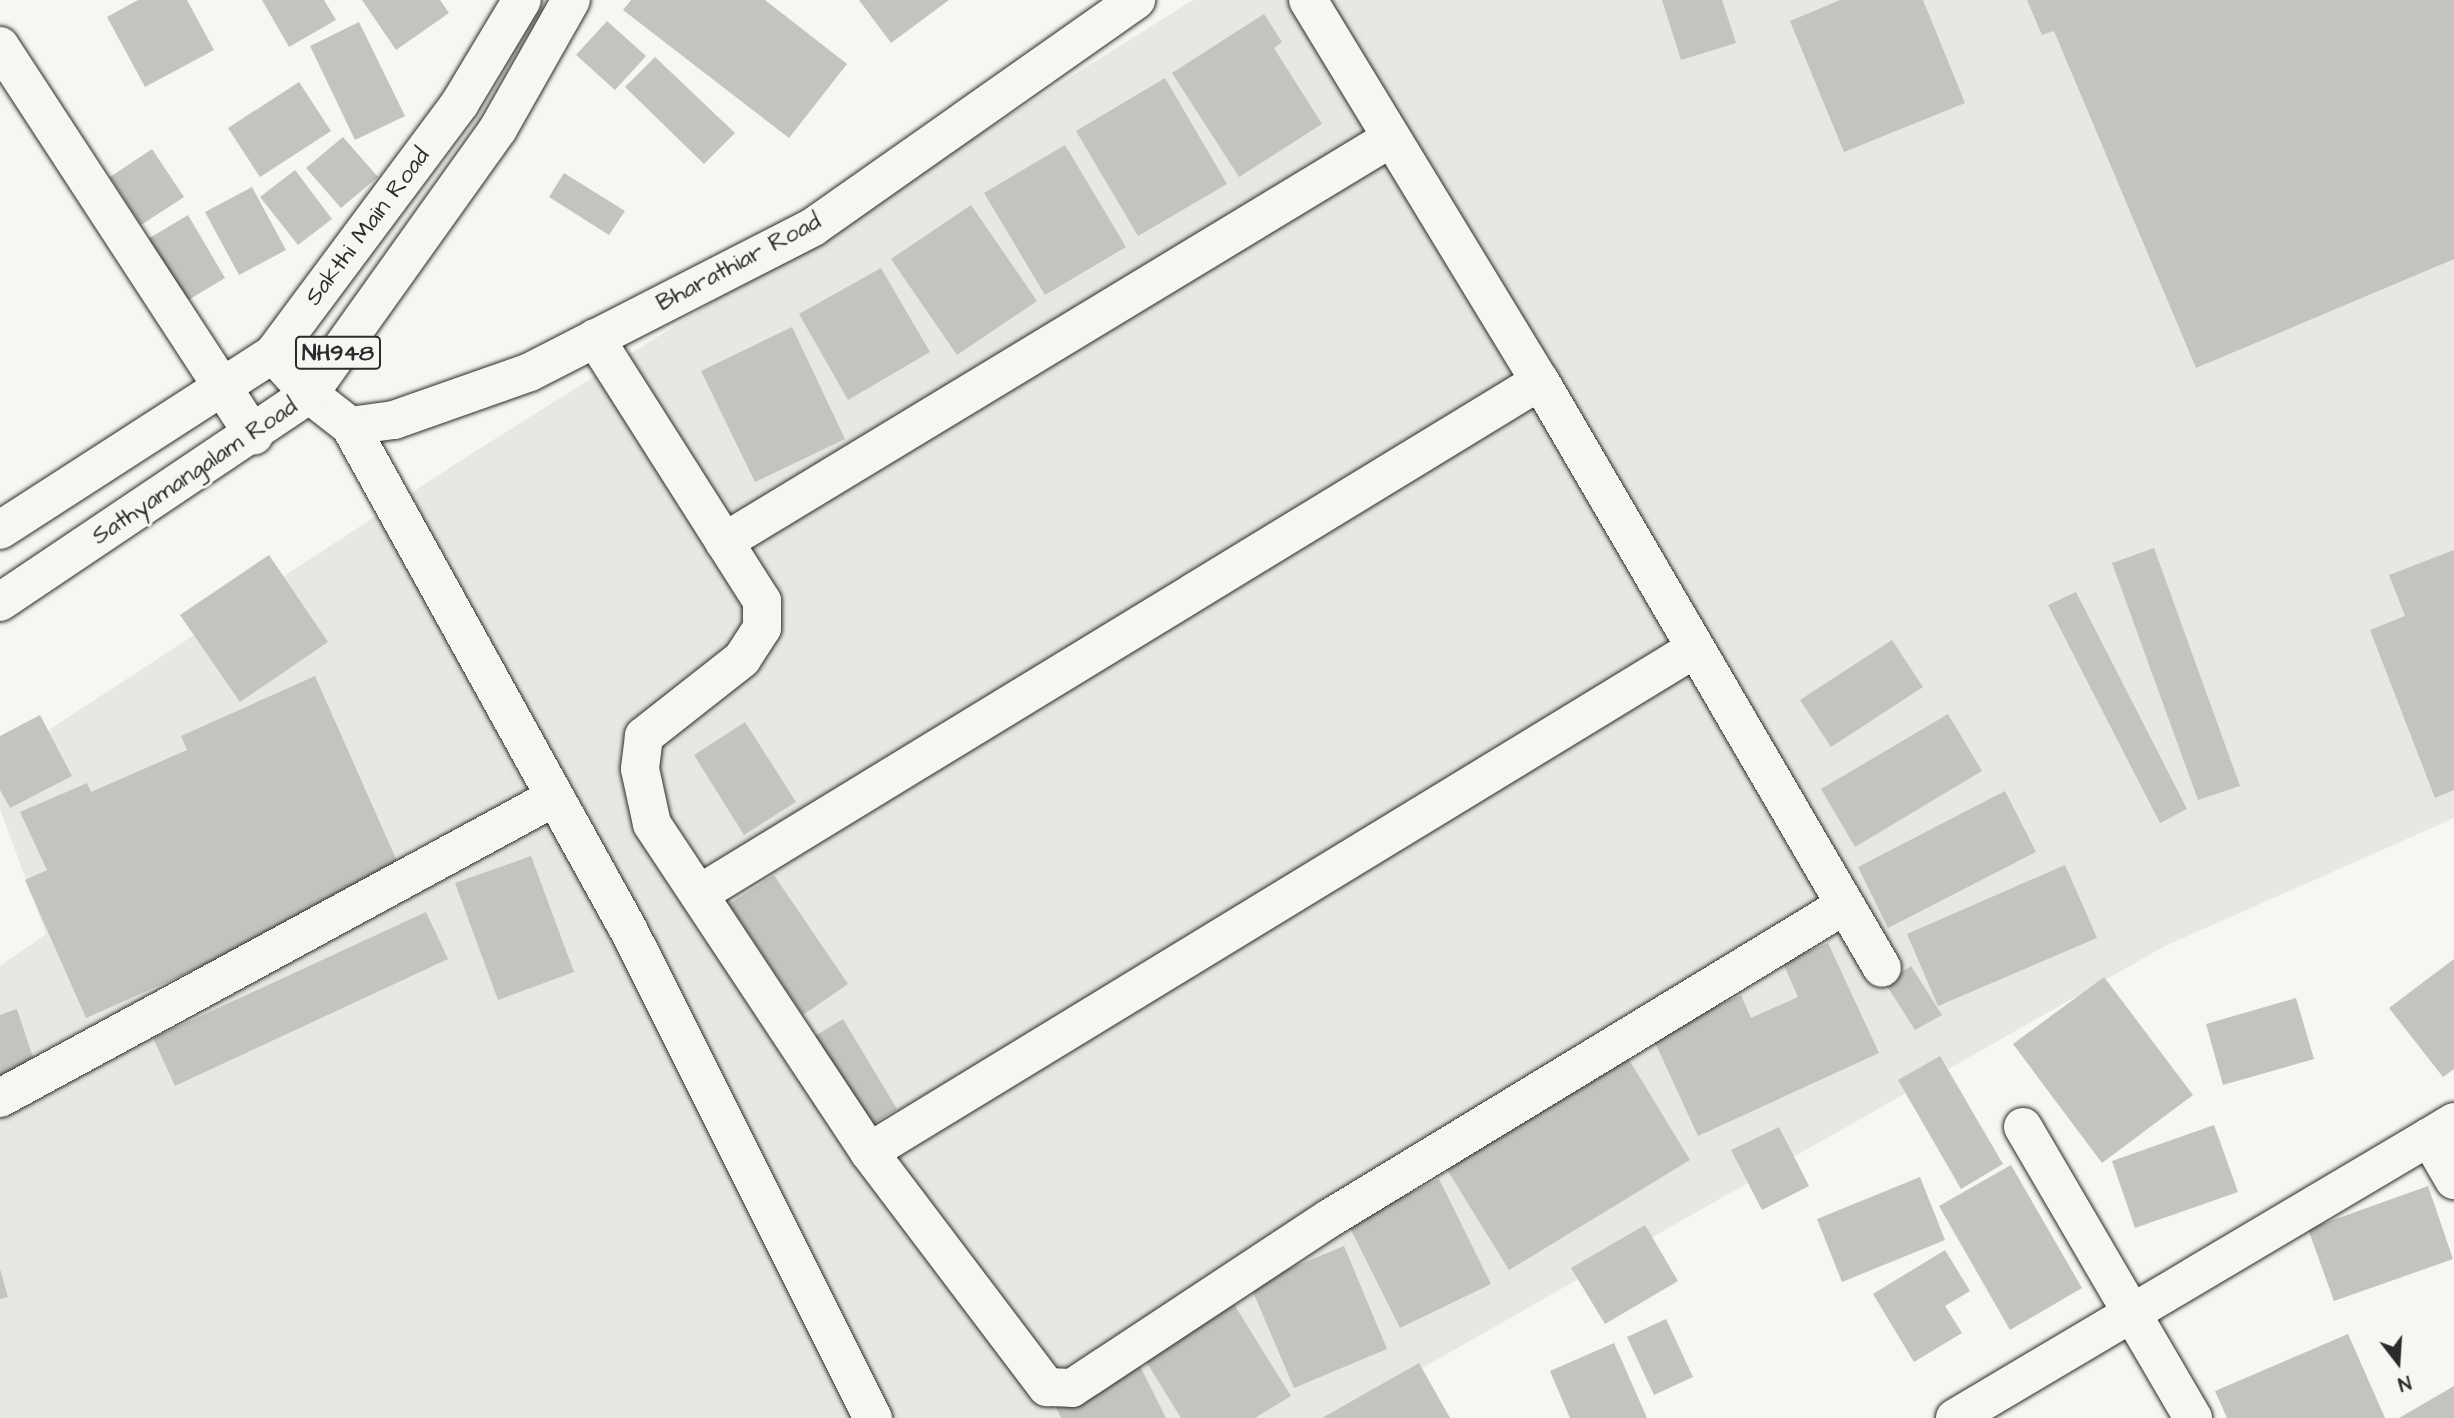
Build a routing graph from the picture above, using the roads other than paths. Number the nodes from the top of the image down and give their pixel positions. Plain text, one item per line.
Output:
1 (522, 0) edge
2 (570, 0) edge
3 (1136, 0) edge
4 (1308, 0) edge
5 (0, 46) edge
6 (1391, 138) junction
7 (595, 338) junction
8 (273, 354) junction
9 (1540, 381) junction
10 (223, 389) junction
11 (309, 394) junction
12 (349, 426) junction
13 (254, 435) junction
14 (0, 530) edge
15 (724, 542) junction
16 (0, 602) edge
17 (1696, 649) junction
18 (555, 797) junction
19 (699, 894) junction
20 (1845, 905) junction
21 (1882, 968) dead end
22 (0, 1098) edge
23 (2023, 1127) dead end
24 (2441, 1129) edge
25 (869, 1152) junction
26 (2454, 1180) edge
27 (2132, 1313) junction
28 (873, 1418) edge
29 (1955, 1418) edge
30 (2193, 1418) edge

1 - 8 main road, Sakthi Main Road / NH948
2 - 11 main road, Sathyamangalam Road / NH948
3 - 7 main road, Bharathiar Road
4 - 6 main road
5 - 10 main road
6 - 9 main road
6 - 15 main road
7 - 12 main road, Bharathiar Road
7 - 15 main road
8 - 10 main road, Sakthi Main Road / NH948
8 - 11 main road
9 - 17 main road
9 - 19 main road
10 - 13 main road
10 - 14 main road, Sakthi Main Road / NH948
11 - 12 main road
11 - 13 main road, Sathyamangalam Road / NH948
12 - 18 main road
13 - 16 main road, Sathyamangalam Road / NH948
15 - 19 main road
17 - 20 main road
17 - 25 main road
18 - 22 main road
18 - 28 main road
19 - 25 main road
20 - 21 main road
20 - 25 main road
23 - 27 main road
24 - 26 main road
24 - 27 main road
27 - 29 main road
27 - 30 main road

